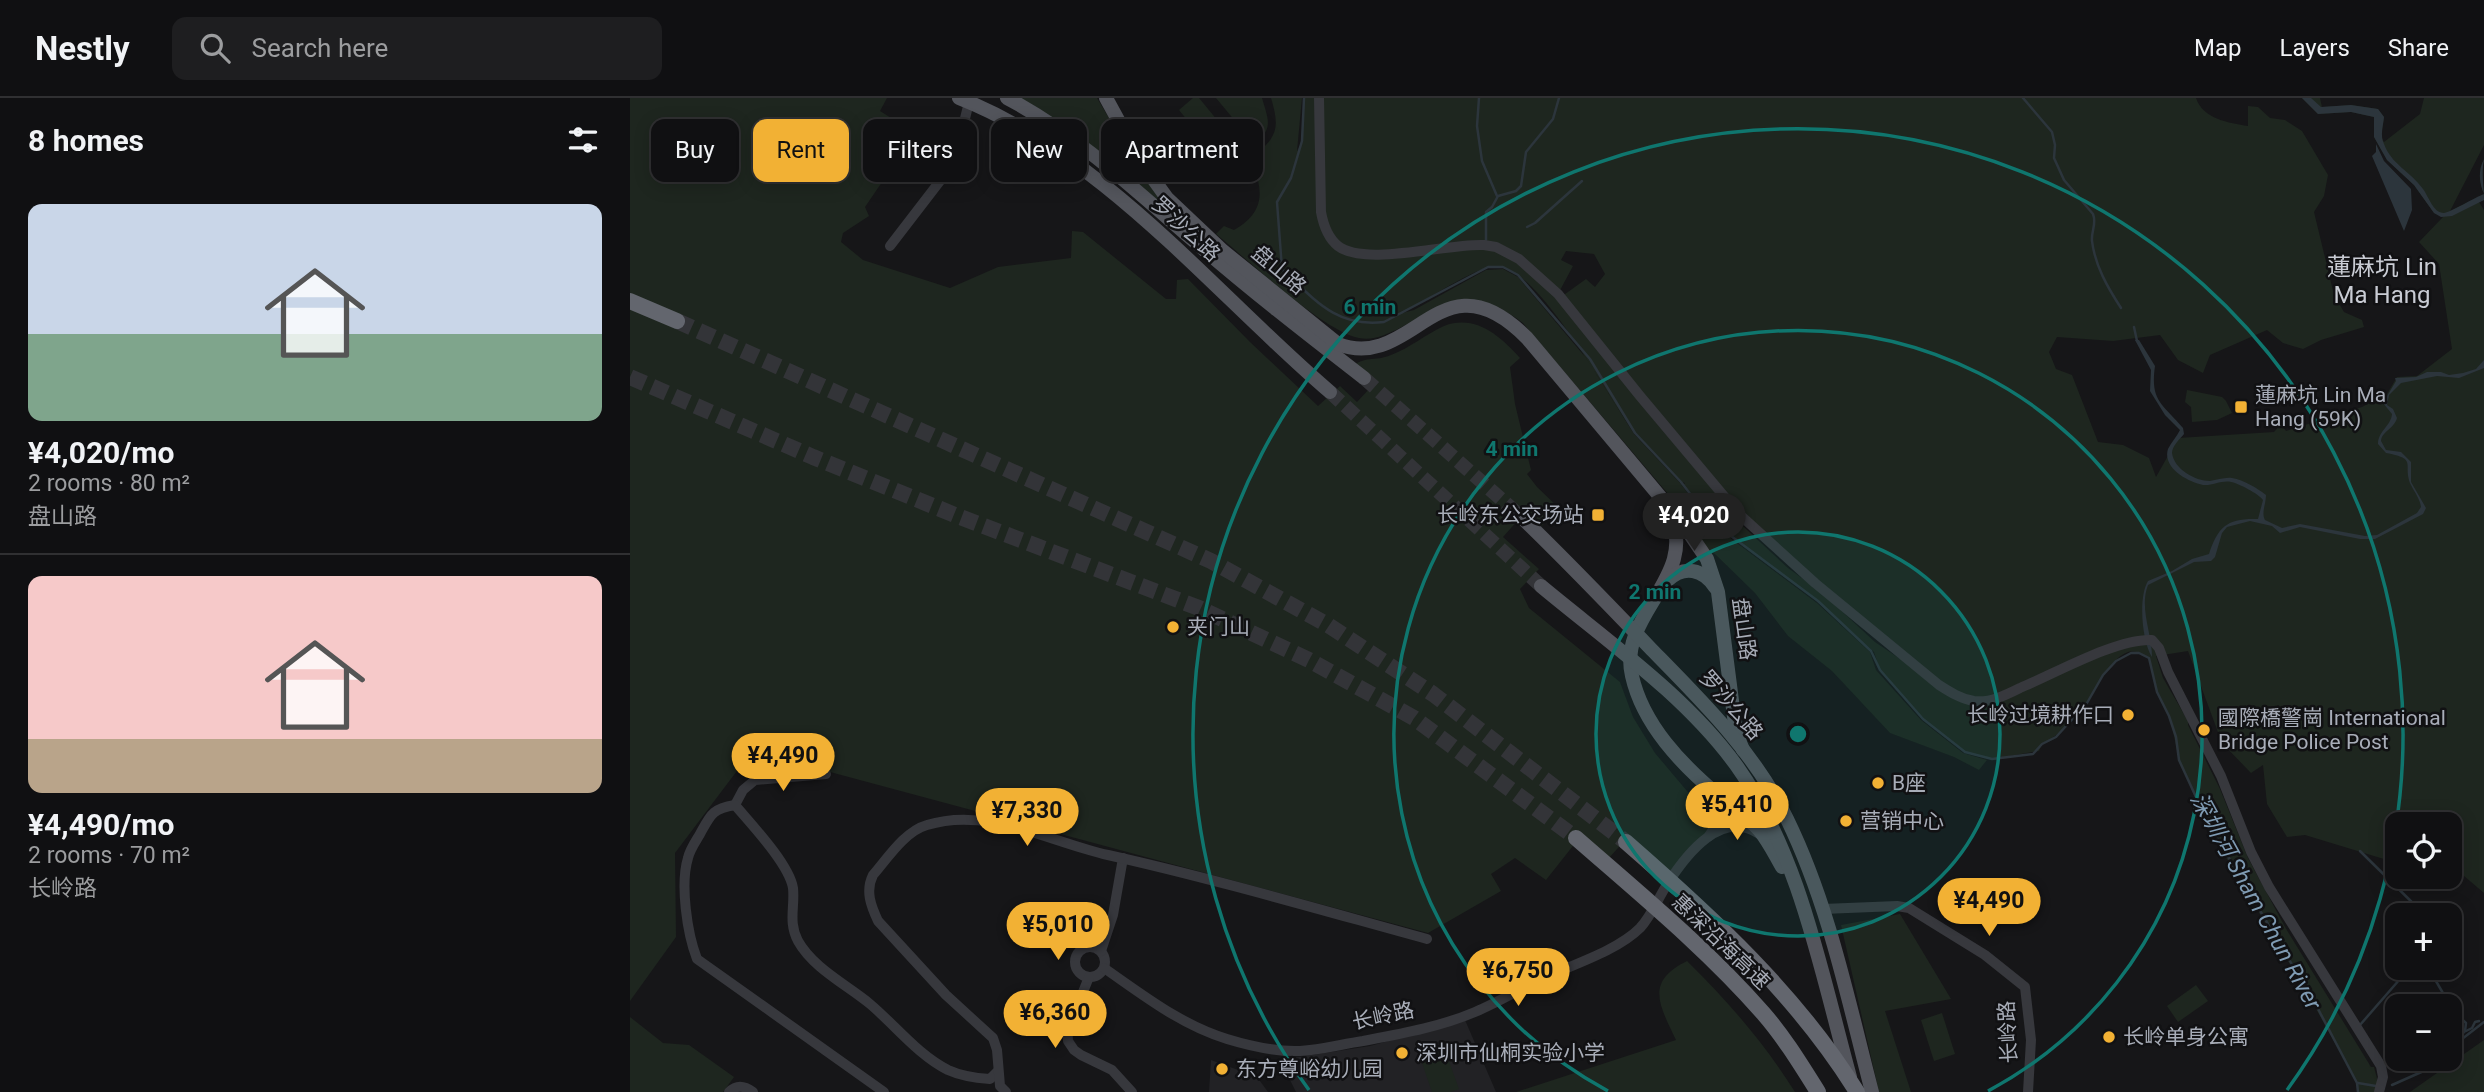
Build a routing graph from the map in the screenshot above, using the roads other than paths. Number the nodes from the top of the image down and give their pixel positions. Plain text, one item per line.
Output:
1 (1007, 98) edge
2 (1106, 98) edge
3 (1319, 98) edge
4 (966, 99) edge
5 (890, 246) dead end
6 (630, 301) edge
7 (677, 321) tunnel mouth
8 (1364, 378) tunnel mouth
9 (1330, 392) tunnel mouth
10 (1655, 489) junction
11 (1518, 514) tunnel mouth
12 (1663, 584) junction
13 (1541, 586) tunnel mouth
14 (1717, 592) junction
15 (1743, 750) junction
16 (826, 774) dead end
17 (1697, 777) junction
18 (735, 804) junction
19 (1576, 838) tunnel mouth
20 (1707, 838) junction
21 (1626, 842) tunnel mouth
22 (1768, 844) junction
23 (1123, 858) junction
24 (1803, 909) junction
25 (1823, 909) junction
26 (1427, 939) dead end
27 (1101, 951) junction
28 (1104, 968) junction
29 (1088, 977) junction
30 (998, 1072) junction
31 (729, 1092) edge
32 (753, 1092) edge
33 (884, 1092) edge
34 (1006, 1092) edge
35 (1132, 1092) edge
36 (1818, 1092) edge
37 (1856, 1092) edge
38 (1872, 1092) edge
39 (2028, 1092) edge
40 (2379, 1092) edge

1 - 8 main road, 罗沙公路
2 - 10 main road, 盘山路
3 - 40 street
4 - 5 street
4 - 9 main road, 罗沙公路
6 - 7 highway
10 - 12 main road, 盘山路
10 - 14 main road, 盘山路
11 - 15 main road, 罗沙公路
12 - 14 main road
12 - 17 main road, 盘山路
13 - 24 main road, 罗沙公路
14 - 15 main road, 盘山路
15 - 25 main road, 罗沙公路
16 - 18 street
17 - 20 street, 长岭路
17 - 22 main road
18 - 30 street
18 - 33 street
19 - 36 highway, 惠深沿海高速
20 - 22 street, 长岭路
20 - 28 street, 长岭路
21 - 37 highway, 惠深沿海高速
22 - 24 main road
23 - 26 street
23 - 27 street
23 - 30 street
24 - 37 main road, 罗沙公路
25 - 38 main road, 罗沙公路
25 - 39 street, 长岭路
27 - 28 street
27 - 29 street
28 - 29 street
29 - 35 street
30 - 34 street
31 - 32 street

